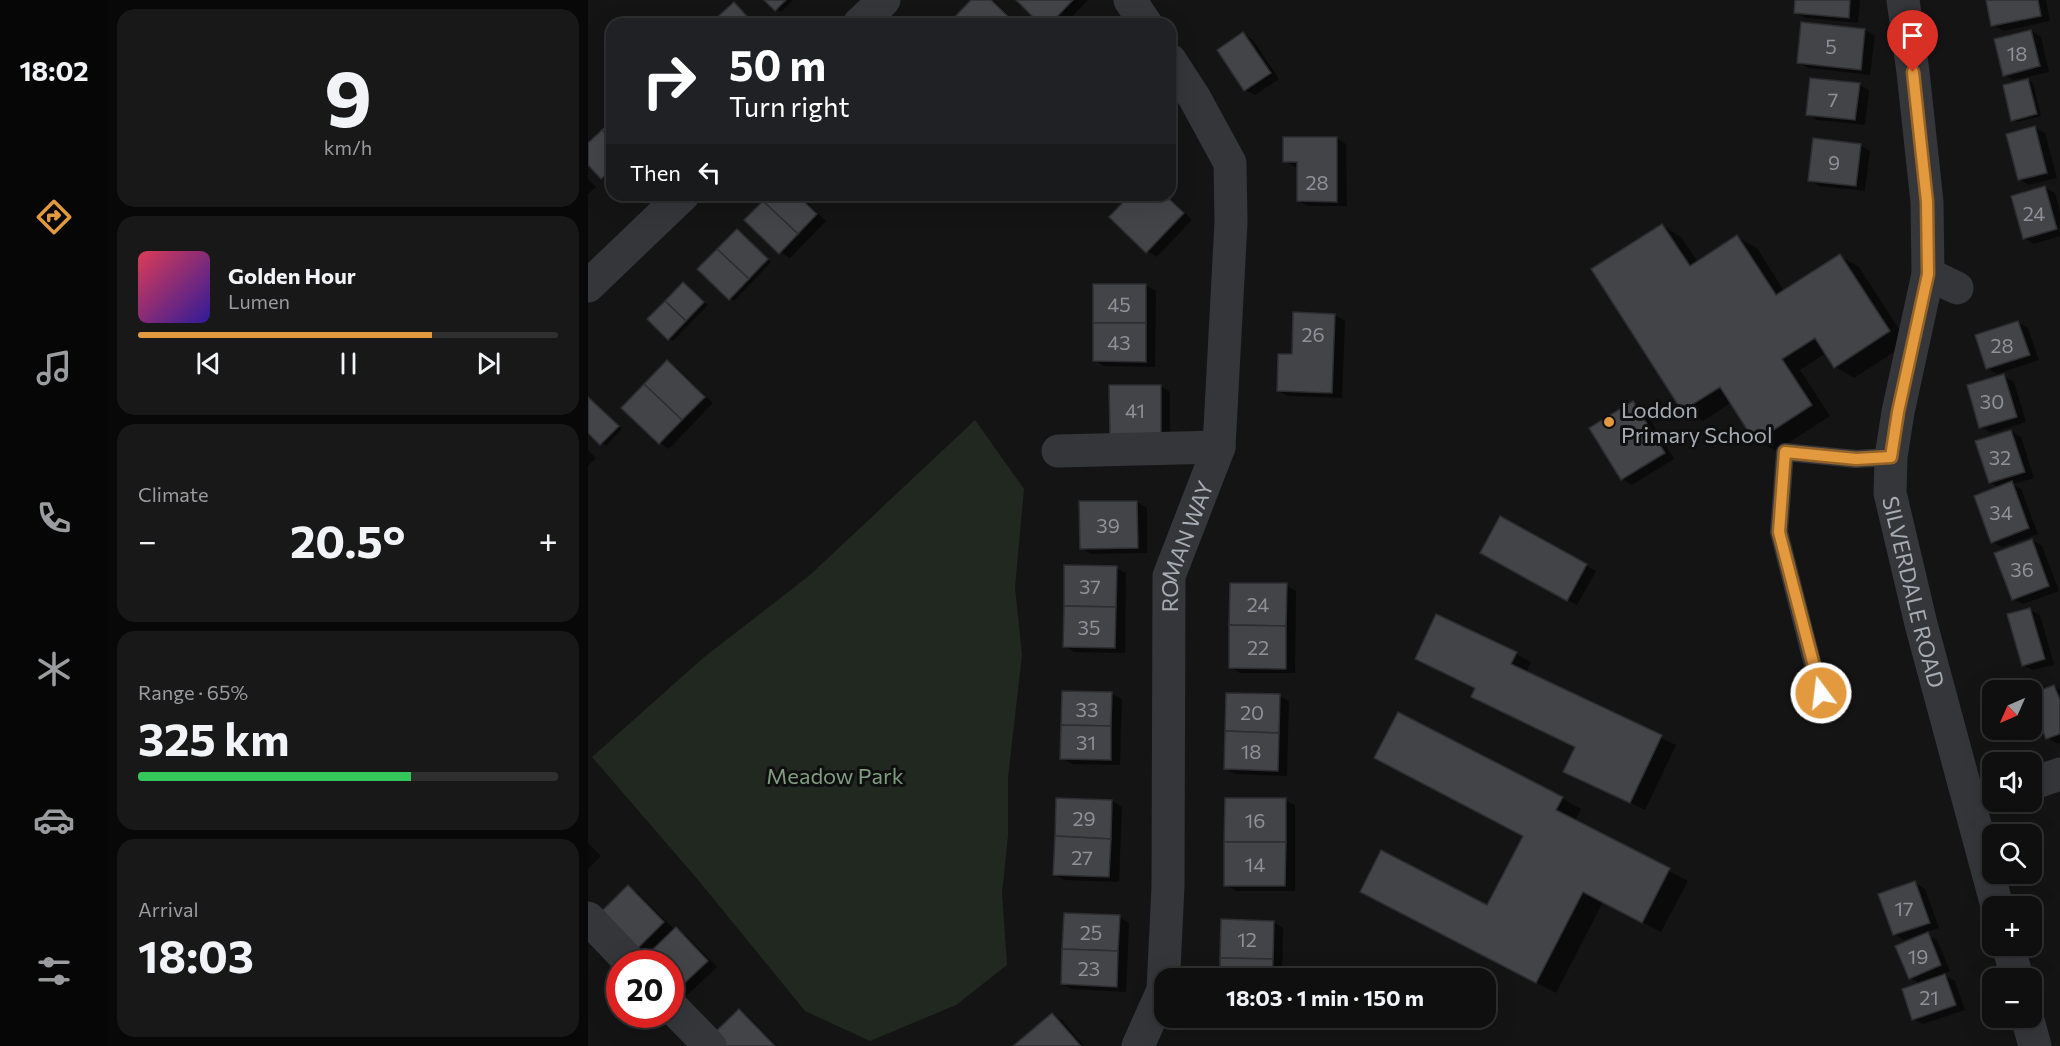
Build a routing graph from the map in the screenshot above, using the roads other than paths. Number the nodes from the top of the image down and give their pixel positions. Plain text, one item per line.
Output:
1 (884, 0) edge
2 (1130, 0) edge
3 (1903, 0) edge
4 (865, 18) edge
5 (1142, 18) edge
6 (1176, 69) edge
7 (677, 201) edge
8 (1928, 274) junction
9 (588, 286) edge
10 (1957, 288) dead end
11 (1219, 447) junction
12 (1058, 451) dead end
13 (1891, 457) junction
14 (1821, 693) dead end
15 (2060, 774) edge
16 (2042, 780) edge
17 (1981, 801) edge
18 (1995, 896) edge
19 (588, 918) edge
20 (619, 950) edge
21 (684, 1019) edge
22 (2030, 1028) edge
23 (710, 1046) edge
24 (1138, 1046) edge
25 (2035, 1046) edge

1 - 4 street
2 - 5 street
3 - 8 street, SILVERDALE ROAD
6 - 11 street, ROMAN WAY
7 - 9 street
8 - 10 street
8 - 13 street, SILVERDALE ROAD
11 - 12 street
11 - 24 street, ROMAN WAY
13 - 14 lane
13 - 17 street, SILVERDALE ROAD
15 - 16 street
17 - 18 street, SILVERDALE ROAD
19 - 20 street
21 - 23 street
22 - 25 street

